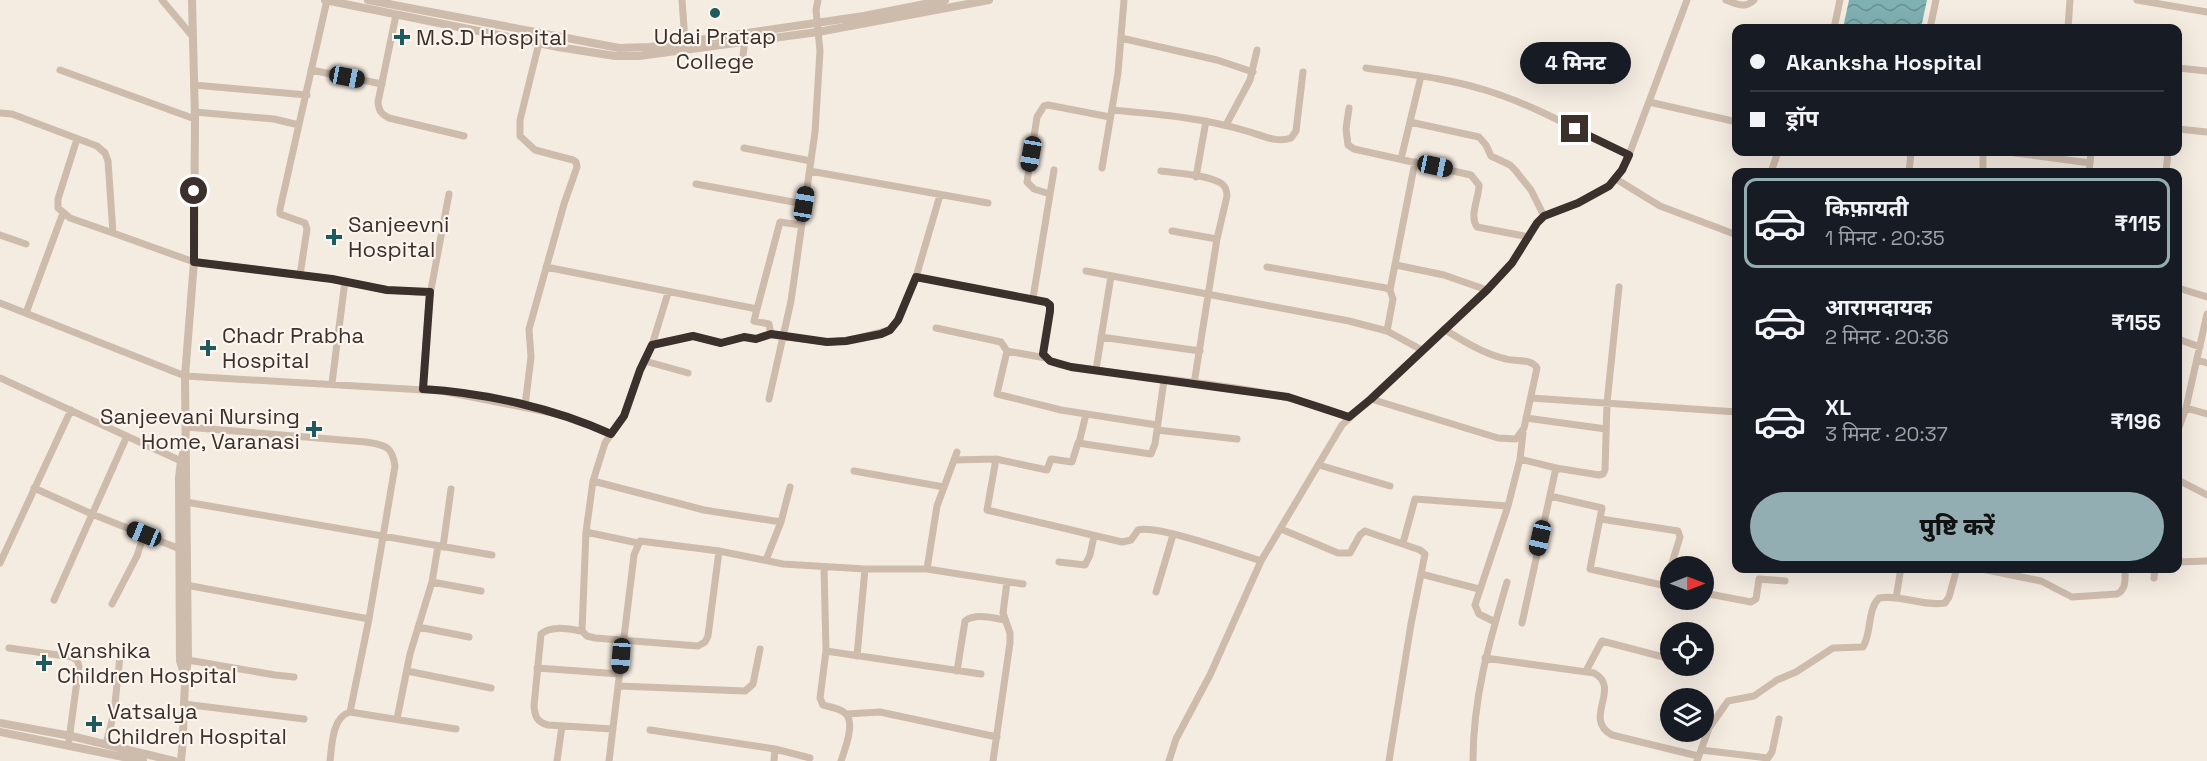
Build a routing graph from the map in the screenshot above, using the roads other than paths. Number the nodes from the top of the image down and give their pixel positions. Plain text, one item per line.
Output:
1 (162, 0) edge
2 (192, 0) edge
3 (326, 0) edge
4 (368, 0) edge
5 (682, 0) edge
6 (818, 0) edge
7 (945, 0) edge
8 (989, 0) edge
9 (1124, 0) edge
10 (1687, 0) edge
11 (1726, 0) edge
12 (1754, 0) edge
13 (1840, 0) edge
14 (1936, 0) edge
15 (2070, 0) edge
16 (2137, 0) edge
17 (2207, 12) edge
18 (396, 15) junction
19 (1835, 24) edge
20 (1931, 24) edge
21 (2068, 24) edge
22 (818, 27) junction
23 (193, 37) junction
24 (1121, 38) junction
25 (746, 40) junction
26 (685, 42) junction
27 (539, 43) junction
28 (1257, 50) dead end
29 (742, 63) dead end
30 (2182, 68) edge
31 (1366, 69) dead end
32 (60, 70) dead end
33 (311, 70) junction
34 (2207, 71) edge
35 (1253, 72) junction
36 (1303, 72) dead end
37 (1421, 76) junction
38 (382, 84) junction
39 (194, 85) junction
40 (307, 95) junction
41 (1649, 102) junction
42 (1349, 108) dead end
43 (1, 112) edge
44 (1111, 114) junction
45 (195, 116) junction
46 (1732, 121) edge
47 (1206, 122) junction
48 (1410, 122) junction
49 (299, 125) junction
50 (1227, 125) junction
51 (2182, 129) edge
52 (2207, 132) edge
53 (464, 136) dead end
54 (77, 139) junction
55 (744, 148) dead end
56 (1629, 155) junction
57 (2038, 156) edge
58 (2091, 156) edge
59 (1401, 159) junction
60 (811, 161) junction
61 (1415, 162) junction
62 (2090, 163) junction
63 (1102, 168) dead end
64 (2089, 168) edge
65 (1054, 170) dead end
66 (810, 171) junction
67 (1161, 171) dead end
68 (1196, 177) junction
69 (1616, 179) junction
70 (696, 184) dead end
71 (449, 194) dead end
72 (1050, 194) junction
73 (940, 195) junction
74 (988, 203) dead end
75 (804, 204) junction
76 (63, 213) junction
77 (1544, 216) junction
78 (801, 225) junction
79 (1172, 231) dead end
80 (113, 233) junction
81 (1732, 234) edge
82 (0, 235) edge
83 (1529, 237) junction
84 (1217, 239) junction
85 (26, 244) dead end
86 (194, 262) junction
87 (1396, 265) junction
88 (546, 267) junction
89 (1267, 267) dead end
90 (1086, 272) dead end
91 (300, 275) junction
92 (1111, 276) junction
93 (916, 277) junction
94 (345, 281) junction
95 (1618, 287) dead end
96 (2182, 289) edge
97 (1390, 290) junction
98 (1487, 290) junction
99 (430, 292) junction
100 (668, 293) junction
101 (1208, 293) junction
102 (2207, 297) edge
103 (1033, 298) junction
104 (0, 303) edge
105 (757, 309) junction
106 (26, 313) junction
107 (2207, 314) edge
108 (936, 328) dead end
109 (1444, 330) junction
110 (1387, 331) junction
111 (771, 334) junction
112 (784, 336) junction
113 (1101, 337) junction
114 (2182, 340) edge
115 (652, 345) junction
116 (2200, 347) junction
117 (1422, 350) junction
118 (1007, 351) junction
119 (1200, 351) junction
120 (1046, 358) junction
121 (2197, 360) junction
122 (645, 361) junction
123 (2207, 363) edge
124 (1096, 370) junction
125 (688, 373) dead end
126 (185, 376) junction
127 (0, 378) edge
128 (1164, 380) junction
129 (332, 383) junction
130 (1194, 384) junction
131 (423, 389) junction
132 (1531, 398) junction
133 (769, 399) dead end
134 (1371, 399) junction
135 (1607, 403) junction
136 (525, 406) junction
137 (2186, 408) junction
138 (71, 410) junction
139 (1732, 412) edge
140 (1086, 414) junction
141 (2207, 414) edge
142 (1349, 417) junction
143 (1526, 418) junction
144 (2182, 419) edge
145 (186, 427) junction
146 (1157, 428) junction
147 (1524, 428) junction
148 (1606, 429) junction
149 (611, 434) junction
150 (127, 436) junction
151 (1237, 439) dead end
152 (1079, 443) junction
153 (186, 447) junction
154 (957, 452) dead end
155 (996, 459) junction
156 (1520, 459) junction
157 (954, 460) junction
158 (181, 461) junction
159 (1319, 465) junction
160 (1556, 468) junction
161 (854, 471) dead end
162 (593, 481) junction
163 (2182, 482) edge
164 (1390, 486) dead end
165 (790, 487) dead end
166 (944, 487) junction
167 (34, 488) junction
168 (451, 489) dead end
169 (2207, 495) edge
170 (1550, 496) junction
171 (186, 502) junction
172 (1508, 506) junction
173 (92, 514) junction
174 (1601, 519) junction
175 (781, 522) junction
176 (1281, 529) junction
177 (586, 532) junction
178 (144, 534) junction
179 (1173, 535) junction
180 (384, 536) junction
181 (1094, 536) junction
182 (638, 543) junction
183 (1403, 543) junction
184 (441, 546) junction
185 (180, 549) junction
186 (719, 551) junction
187 (492, 555) dead end
188 (1675, 556) edge
189 (766, 560) junction
190 (1261, 561) junction
191 (2207, 561) edge
192 (1059, 562) dead end
193 (2182, 562) edge
194 (0, 563) edge
195 (824, 567) junction
196 (865, 569) junction
197 (927, 569) junction
198 (1900, 573) edge
199 (1956, 573) edge
200 (2002, 573) edge
201 (2125, 573) edge
202 (2154, 573) edge
203 (1421, 574) junction
204 (2154, 578) dead end
205 (1785, 581) dead end
206 (432, 582) junction
207 (1008, 582) junction
208 (1507, 582) dead end
209 (1023, 584) dead end
210 (1660, 584) edge
211 (186, 585) junction
212 (1479, 590) junction
213 (481, 591) dead end
214 (1156, 592) dead end
215 (1714, 595) edge
216 (1896, 598) junction
217 (54, 600) dead end
218 (112, 604) dead end
219 (369, 619) junction
220 (1005, 620) junction
221 (1496, 622) junction
222 (1521, 623) dead end
223 (418, 627) junction
224 (582, 631) junction
225 (469, 637) dead end
226 (622, 639) junction
227 (9, 648) dead end
228 (760, 649) dead end
229 (826, 651) junction
230 (120, 656) dead end
231 (857, 656) junction
232 (1660, 656) edge
233 (1485, 658) junction
234 (188, 660) junction
235 (537, 668) junction
236 (407, 670) junction
237 (957, 671) junction
238 (1586, 671) junction
239 (620, 674) junction
240 (981, 674) dead end
241 (185, 676) junction
242 (294, 677) dead end
243 (619, 686) junction
244 (490, 688) dead end
245 (184, 704) junction
246 (350, 712) junction
247 (846, 714) junction
248 (304, 719) dead end
249 (397, 719) junction
250 (1779, 719) dead end
251 (0, 723) edge
252 (562, 726) junction
253 (456, 729) dead end
254 (613, 729) junction
255 (650, 730) dead end
256 (0, 732) edge
257 (71, 736) junction
258 (997, 737) junction
259 (106, 744) junction
260 (68, 746) junction
261 (775, 749) junction
262 (1699, 756) edge
263 (810, 758) dead end
264 (143, 761) edge
265 (174, 761) edge
266 (181, 761) edge
267 (330, 761) edge
268 (557, 761) edge
269 (609, 761) edge
270 (774, 761) edge
271 (841, 761) edge
272 (993, 761) edge
273 (1169, 761) edge
274 (1389, 761) edge
275 (1473, 761) edge

1 - 23 street
2 - 23 street
3 - 18 street
3 - 33 street
4 - 26 street
5 - 26 street
6 - 22 street
7 - 22 street
8 - 22 street
9 - 24 street
10 - 41 street
11 - 12 street
13 - 19 street
14 - 20 street
15 - 21 street
16 - 17 street
18 - 27 street
18 - 38 street
22 - 25 street
22 - 26 street
22 - 60 street
23 - 39 street
24 - 35 street
24 - 44 street
25 - 27 street
25 - 29 street
27 - 88 street
28 - 35 street
30 - 34 street
31 - 37 street
32 - 45 street
33 - 38 street
33 - 40 street
35 - 50 street
36 - 50 street
37 - 48 street
37 - 56 street
38 - 53 street
39 - 40 street
39 - 45 street
40 - 49 street
41 - 46 street
41 - 56 street
42 - 59 street
43 - 54 street
44 - 47 street
44 - 63 street
44 - 72 street
45 - 49 street
45 - 86 street
47 - 50 street
47 - 68 street
48 - 59 street
48 - 77 street
49 - 91 street
51 - 52 street
54 - 76 street
54 - 80 street
55 - 60 street
56 - 69 street
57 - 62 street
58 - 62 street
59 - 61 street
60 - 66 street
61 - 83 street
61 - 87 street
62 - 64 street
65 - 72 street
66 - 73 street
66 - 75 street
67 - 68 street
68 - 84 street
69 - 77 street
69 - 81 street
70 - 75 street
71 - 99 street
72 - 103 street
73 - 74 street
73 - 93 street
75 - 78 street
76 - 80 street
76 - 106 street
77 - 83 street
78 - 105 street
78 - 112 street
79 - 84 street
80 - 86 street
82 - 85 street
83 - 98 street
84 - 101 street
86 - 91 street
86 - 126 street
87 - 97 street
87 - 98 street
88 - 100 street
88 - 136 street
89 - 97 street
90 - 92 street
91 - 94 street
92 - 101 street
92 - 113 street
93 - 103 street
93 - 112 street
94 - 99 street
94 - 129 street
95 - 135 street
96 - 102 street
97 - 110 street
98 - 109 street
99 - 131 street
100 - 105 street
100 - 115 street
101 - 110 street
101 - 119 street
103 - 120 street
104 - 106 street
105 - 111 street
106 - 126 street
107 - 116 street
108 - 118 street
109 - 117 street
109 - 132 street
110 - 117 street
111 - 112 street
111 - 115 street
112 - 133 street
113 - 119 street
113 - 124 street
114 - 116 street
115 - 122 street
116 - 121 street
117 - 134 street
118 - 120 street
118 - 140 street
119 - 130 street
120 - 124 street
121 - 123 street
121 - 137 street
122 - 125 street
122 - 149 street
124 - 128 street
126 - 129 street
126 - 145 street
127 - 138 street
128 - 130 street
128 - 146 street
129 - 131 street
130 - 142 street
131 - 136 street
132 - 135 street
132 - 143 street
134 - 142 street
134 - 147 street
135 - 139 street
135 - 148 street
136 - 149 street
137 - 141 street
137 - 144 street
138 - 150 street
138 - 167 street
140 - 146 street
140 - 152 street
142 - 159 street
143 - 147 street
143 - 148 street
145 - 153 street
145 - 180 street
146 - 151 street
146 - 152 street
147 - 156 street
148 - 160 street
149 - 162 street
150 - 158 street
150 - 173 street
152 - 155 street
153 - 158 street
153 - 171 street
154 - 157 street
155 - 157 street
155 - 181 street
156 - 160 street
156 - 172 street
157 - 166 street
158 - 185 street
159 - 164 street
159 - 176 street
160 - 170 street
161 - 166 street
162 - 175 street
162 - 177 street
163 - 169 street
165 - 175 street
166 - 197 street
167 - 173 street
167 - 194 street
168 - 184 street
170 - 174 street
170 - 222 street
171 - 180 street
171 - 211 street
172 - 183 street
172 - 212 street
173 - 178 street
173 - 217 street
174 - 188 street
174 - 210 street
175 - 189 street
176 - 183 street
176 - 190 street
177 - 182 street
177 - 224 street
178 - 185 street
178 - 218 street
179 - 181 street
179 - 190 street
179 - 214 street
180 - 184 street
180 - 219 street
181 - 192 street
182 - 186 street
182 - 226 street
183 - 203 street
184 - 187 street
184 - 206 street
185 - 241 street
186 - 189 street
186 - 226 street
189 - 195 street
190 - 273 street
191 - 193 street
195 - 196 street
195 - 229 street
196 - 197 street
196 - 231 street
197 - 207 street
198 - 216 street
199 - 216 street
200 - 201 street
202 - 204 street
203 - 212 street
203 - 274 street
205 - 215 street
206 - 213 street
206 - 223 street
207 - 209 street
207 - 220 street
208 - 221 street
211 - 219 street
211 - 234 street
212 - 221 street
216 - 262 street
219 - 246 street
220 - 237 street
220 - 258 street
221 - 233 street
223 - 225 street
223 - 236 street
224 - 226 street
224 - 235 street
226 - 239 street
227 - 257 street
228 - 243 street
229 - 231 street
229 - 247 street
230 - 259 street
231 - 237 street
232 - 238 street
233 - 238 street
233 - 275 street
234 - 241 street
234 - 242 street
235 - 239 street
235 - 252 street
236 - 244 street
236 - 249 street
237 - 240 street
238 - 262 street
239 - 243 street
241 - 245 street
243 - 254 street
245 - 248 street
245 - 266 street
246 - 249 street
246 - 267 street
247 - 258 street
247 - 271 street
249 - 253 street
250 - 262 street
251 - 257 street
252 - 254 street
252 - 268 street
254 - 269 street
255 - 261 street
256 - 260 street
257 - 259 street
257 - 260 street
258 - 272 street
259 - 265 street
260 - 264 street
261 - 263 street
261 - 270 street

